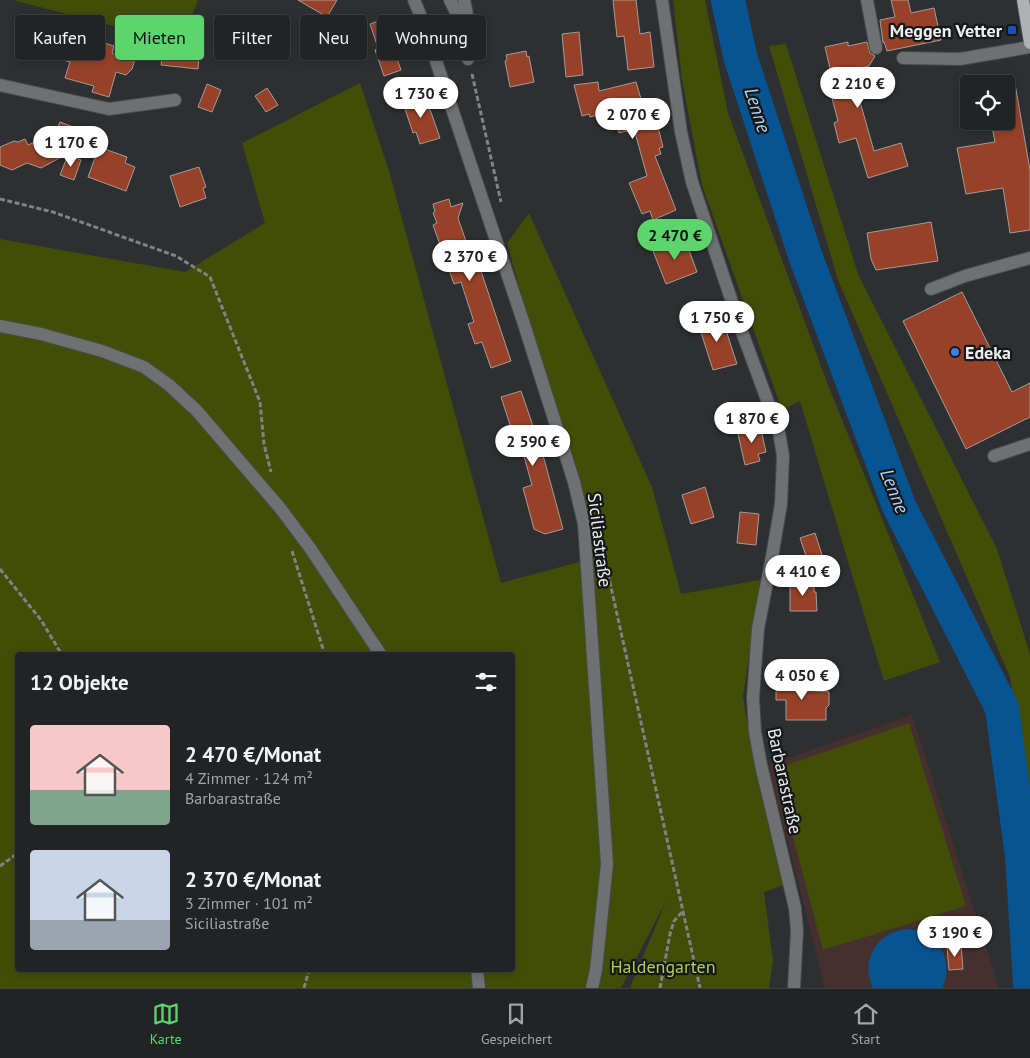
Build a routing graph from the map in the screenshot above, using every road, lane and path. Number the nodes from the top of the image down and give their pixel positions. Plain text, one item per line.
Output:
1 (414, 0) edge
2 (450, 0) edge
3 (464, 0) edge
4 (662, 0) edge
5 (867, 0) edge
6 (1023, 0) edge
7 (457, 15) edge
8 (468, 15) edge
9 (1030, 43) edge
10 (1030, 47) edge
11 (876, 48) dead end
12 (902, 58) dead end
13 (468, 60) edge
14 (0, 85) edge
15 (176, 100) dead end
16 (0, 199) edge
17 (502, 206) dead end
18 (1030, 258) edge
19 (931, 289) dead end
20 (0, 326) edge
21 (1030, 444) edge
22 (994, 456) dead end
23 (273, 481) dead end
24 (291, 549) dead end
25 (601, 555) dead end
26 (0, 569) edge
27 (60, 652) edge
28 (324, 652) edge
29 (379, 652) edge
30 (15, 855) edge
31 (0, 866) edge
32 (683, 910) junction
33 (308, 972) edge
34 (477, 972) edge
35 (304, 988) edge
36 (479, 988) edge
37 (592, 988) edge
38 (660, 988) edge
39 (700, 988) edge
40 (794, 988) edge

1 - 37 street, Siciliastraße
2 - 7 street
3 - 8 street
4 - 40 street, Barbarastraße
5 - 11 street
6 - 9 main road
10 - 12 street
13 - 17 path
14 - 15 street
16 - 23 path
18 - 19 street
20 - 29 street
21 - 22 street
24 - 28 path
25 - 32 path
26 - 27 path
30 - 31 path
32 - 38 path
32 - 39 path
33 - 35 path
34 - 36 street

